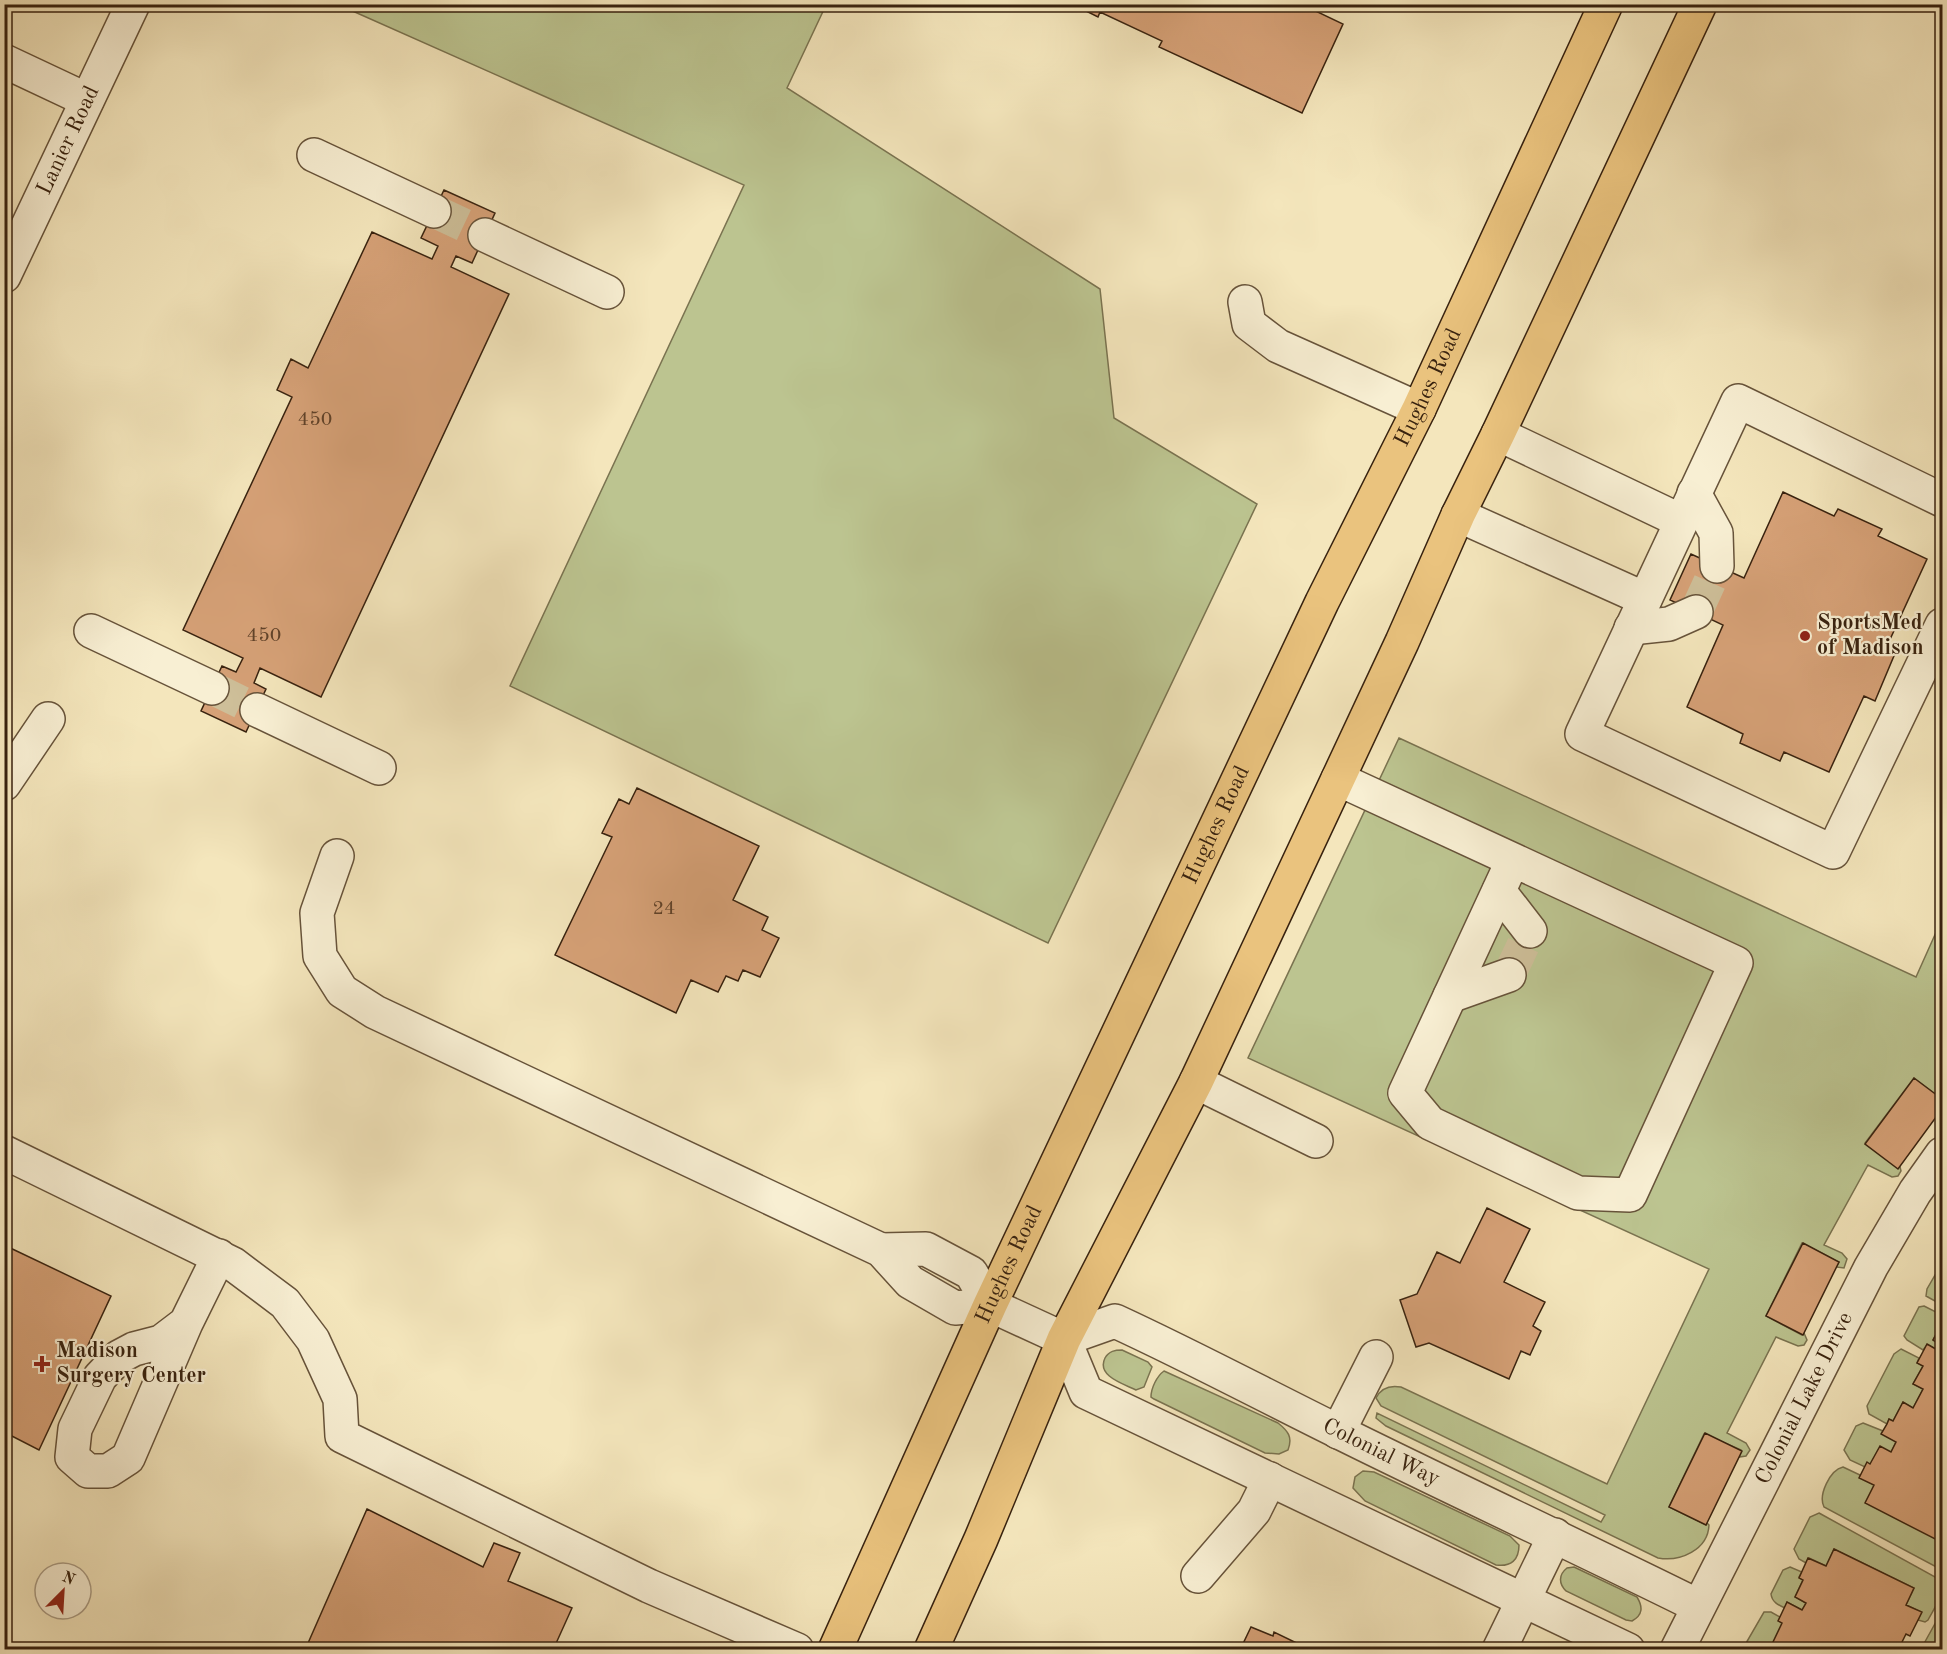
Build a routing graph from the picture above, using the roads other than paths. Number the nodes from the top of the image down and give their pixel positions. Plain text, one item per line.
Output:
1 (133, 4) edge
2 (1605, 4) edge
3 (1700, 4) edge
4 (4, 61) edge
5 (87, 100) junction
6 (314, 155) dead end
7 (434, 211) tunnel mouth
8 (485, 235) tunnel mouth
9 (5, 275) edge
10 (607, 292) dead end
11 (1245, 302) dead end
12 (1419, 409) junction
13 (1498, 434) junction
14 (1942, 500) edge
15 (1688, 507) junction
16 (1458, 515) junction
17 (1717, 566) tunnel mouth
18 (1645, 599) junction
19 (1696, 612) tunnel mouth
20 (1942, 625) edge
21 (1631, 628) junction
22 (91, 631) dead end
23 (212, 688) tunnel mouth
24 (257, 710) tunnel mouth
25 (48, 719) dead end
26 (379, 768) dead end
27 (1338, 779) junction
28 (4, 784) edge
29 (337, 856) dead end
30 (1513, 860) junction
31 (1499, 891) junction
32 (1530, 931) dead end
33 (1509, 975) tunnel mouth
34 (1450, 996) junction
35 (1196, 1082) junction
36 (1316, 1141) dead end
37 (4, 1152) edge
38 (1942, 1154) edge
39 (219, 1256) junction
40 (990, 1305) junction
41 (186, 1323) dead end
42 (1064, 1339) junction
43 (1376, 1357) dead end
44 (1338, 1432) junction
45 (1270, 1479) junction
46 (1555, 1535) junction
47 (1198, 1576) dead end
48 (1523, 1600) junction
49 (1698, 1606) junction
50 (797, 1650) edge
51 (835, 1650) edge
52 (931, 1650) edge
53 (1499, 1650) edge
54 (1628, 1650) edge
55 (1677, 1650) edge

1 - 5 street, Lanier Road
2 - 12 main road, Hughes Road
3 - 13 main road
4 - 5 street
5 - 9 street, Lanier Road
6 - 7 street
8 - 10 street
11 - 12 street
12 - 40 main road, Hughes Road
13 - 15 street
13 - 16 main road
14 - 15 street
15 - 17 street
15 - 18 street
16 - 18 street
16 - 27 main road
18 - 21 street
19 - 21 street
20 - 21 street
22 - 23 street
24 - 26 street
25 - 28 street
27 - 30 street
27 - 35 main road
29 - 40 street
30 - 31 street
30 - 34 street
31 - 32 street
31 - 34 street
33 - 34 street
35 - 36 street
35 - 42 main road
37 - 39 street
38 - 49 street, Colonial Lake Drive
39 - 41 street
39 - 50 street
40 - 42 street
40 - 51 main road, Hughes Road
42 - 44 street, Colonial Way
42 - 45 street
42 - 52 main road
43 - 44 street
44 - 46 street, Colonial Way
45 - 47 street
45 - 48 street
46 - 48 street
46 - 49 street, Colonial Way
48 - 53 street
48 - 54 street
49 - 55 street, Colonial Lake Drive

